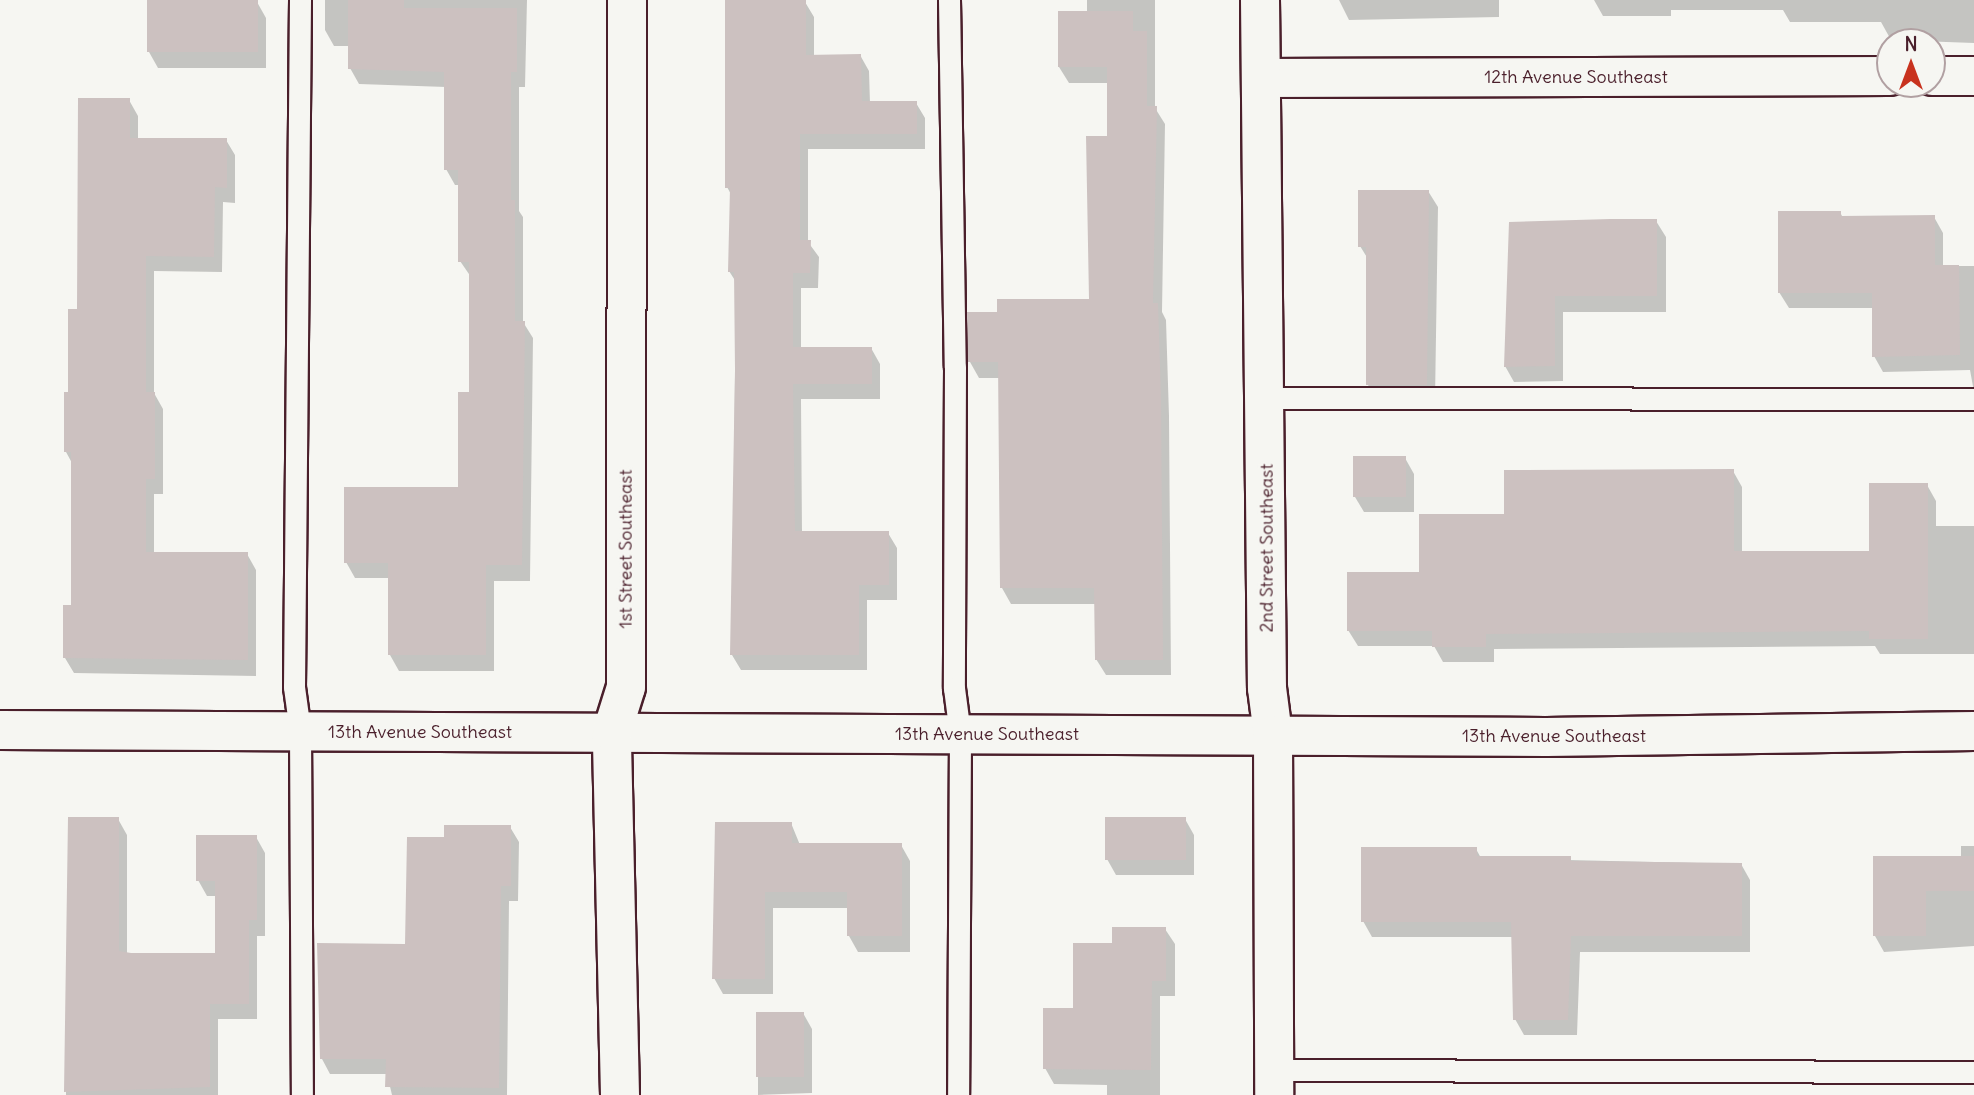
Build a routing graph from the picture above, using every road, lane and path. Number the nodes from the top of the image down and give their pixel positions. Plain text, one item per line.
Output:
1 (300, 0) edge
2 (627, 0) edge
3 (949, 0) edge
4 (1260, 0) edge
5 (1876, 76) edge
6 (1946, 76) edge
7 (1974, 76) edge
8 (1262, 78) junction
9 (1267, 398) junction
10 (1974, 400) edge
11 (0, 730) edge
12 (300, 731) junction
13 (1974, 731) edge
14 (612, 732) junction
15 (960, 734) junction
16 (1273, 735) junction
17 (1974, 1072) edge
18 (1274, 1082) edge
19 (302, 1095) edge
20 (620, 1095) edge
21 (958, 1095) edge

1 - 12 lane
2 - 14 street, 1st Street Southeast
3 - 15 lane
4 - 8 street, 2nd Street Southeast
5 - 8 street, 12th Avenue Southeast
6 - 7 street
8 - 9 street, 2nd Street Southeast
9 - 10 lane
9 - 16 street, 2nd Street Southeast
11 - 12 street, 13th Avenue Southeast
12 - 14 street, 13th Avenue Southeast
12 - 19 lane
13 - 16 street, 13th Avenue Southeast
14 - 15 street, 13th Avenue Southeast
14 - 20 street, 1st Street Southeast
15 - 16 street, 13th Avenue Southeast
15 - 21 lane
16 - 18 street, 2nd Street Southeast
17 - 18 lane

